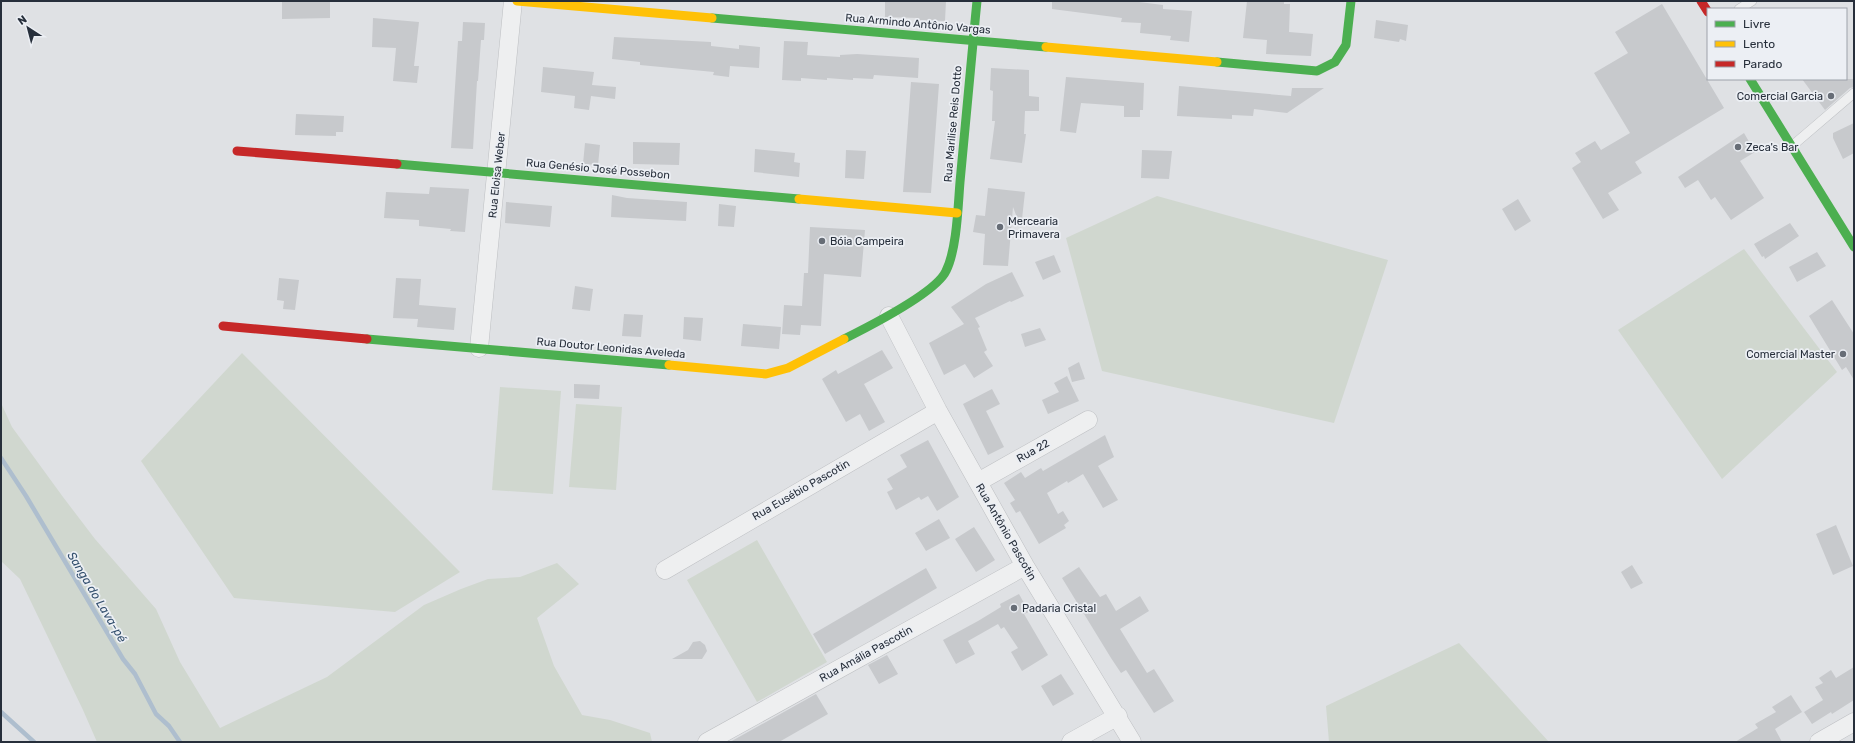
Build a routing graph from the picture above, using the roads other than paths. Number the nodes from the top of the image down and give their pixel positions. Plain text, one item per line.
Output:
1 (513, 1) edge
2 (518, 1) edge
3 (977, 1) edge
4 (1351, 1) edge
5 (1701, 1) edge
6 (1752, 1) edge
7 (1741, 8) edge
8 (1707, 10) edge
9 (972, 41) junction
10 (1751, 80) edge
11 (1854, 93) edge
12 (1792, 146) junction
13 (237, 151) dead end
14 (497, 172) junction
15 (957, 213) junction
16 (1854, 247) edge
17 (952, 250) joint
18 (889, 316) junction
19 (223, 326) dead end
20 (480, 348) junction
21 (938, 411) junction
22 (1088, 420) dead end
23 (978, 482) junction
24 (1025, 566) junction
25 (665, 570) dead end
26 (1118, 716) junction
27 (1854, 722) edge
28 (707, 742) edge
29 (1071, 742) edge
30 (1132, 742) edge
31 (1819, 742) edge

1 - 14 street, Rua Eloisa Weber
2 - 9 street, Rua Armindo Antônio Vargas
3 - 9 street, Rua Marilise Reis Dotto
4 - 9 street, Rua Armindo Antônio Vargas
5 - 8 street
6 - 7 lane
9 - 15 street, Rua Marilise Reis Dotto
10 - 12 street
11 - 12 lane
12 - 16 street
13 - 14 street, Rua Genésio José Possebon
14 - 15 street, Rua Genésio José Possebon
14 - 20 street, Rua Eloisa Weber
15 - 17 street, Rua Marilise Reis Dotto
17 - 18 street, Rua Doutor Leonidas Aveleda
18 - 20 street, Rua Doutor Leonidas Aveleda
18 - 21 street, Rua Antônio Pascotin
19 - 20 street, Rua Doutor Leonidas Aveleda
21 - 23 street, Rua Antônio Pascotin
21 - 25 street, Rua Eusébio Pascotin
22 - 23 street, Rua 22
23 - 24 street, Rua Antônio Pascotin
24 - 26 street, Rua Antônio Pascotin
24 - 28 street, Rua Amália Pascotin
26 - 29 street
26 - 30 street, Rua Antônio Pascotin
27 - 31 street

